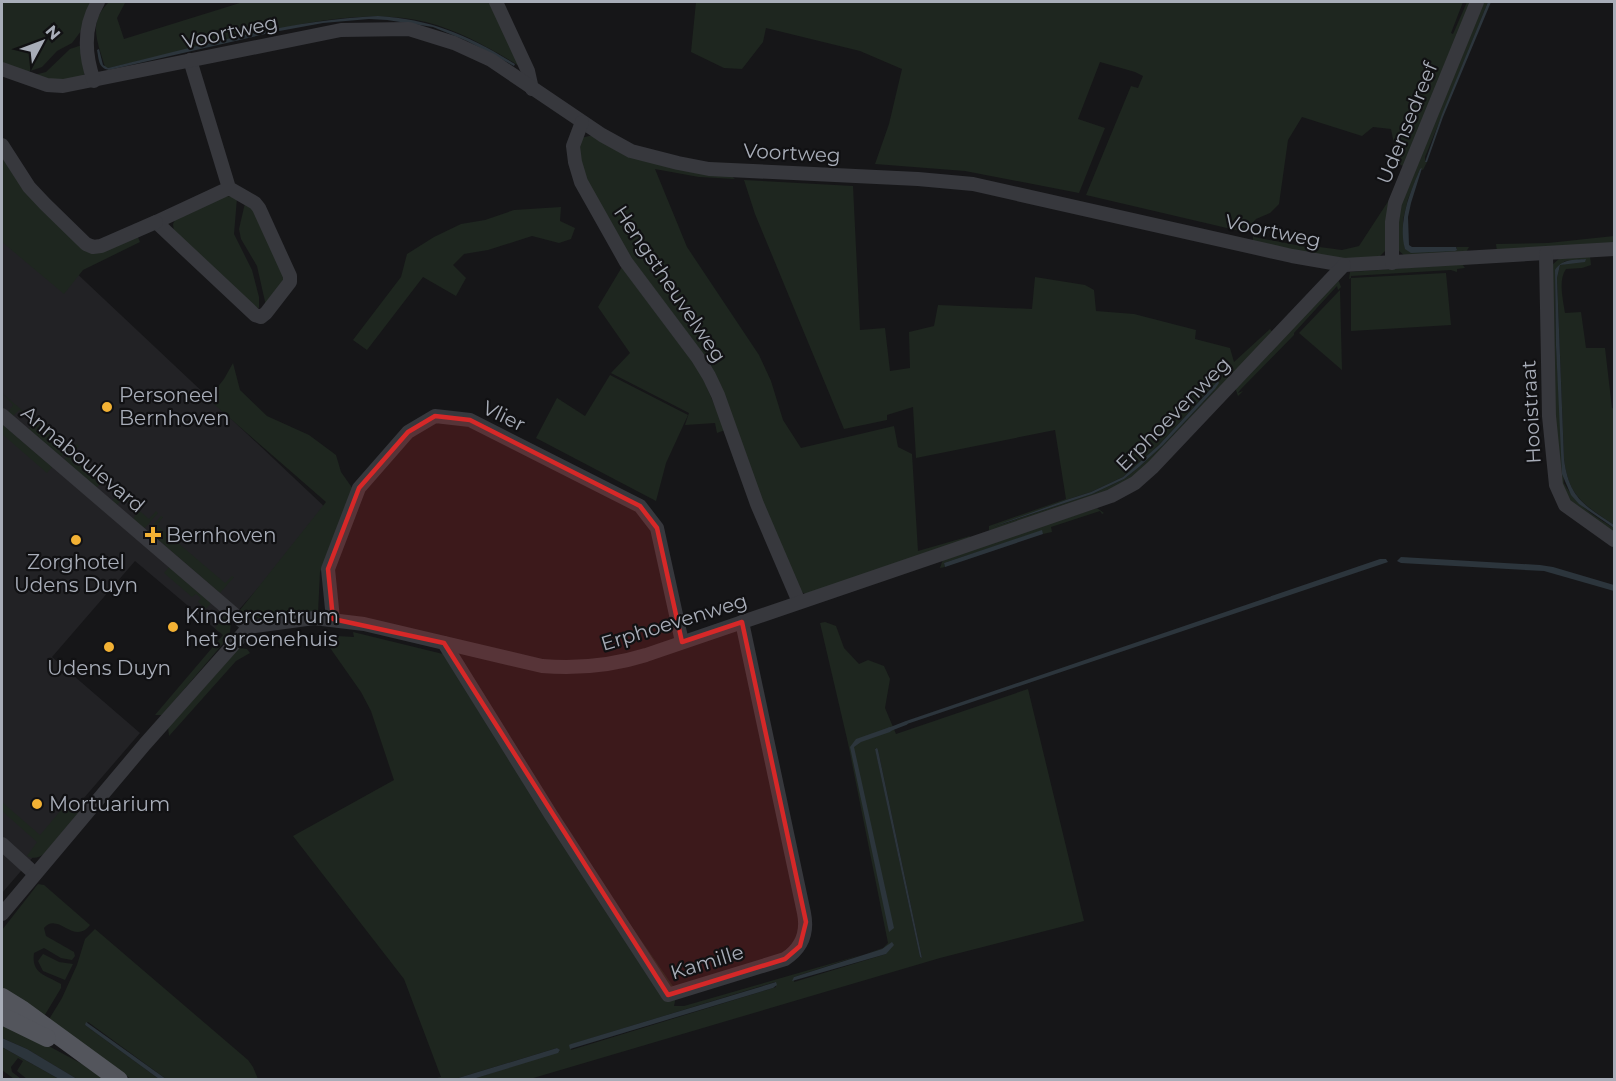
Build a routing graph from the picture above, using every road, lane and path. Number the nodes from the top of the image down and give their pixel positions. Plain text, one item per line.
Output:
1 (98, 2) edge
2 (496, 2) edge
3 (1477, 2) edge
4 (190, 60) junction
5 (2, 69) edge
6 (94, 81) junction
7 (532, 88) junction
8 (582, 122) junction
9 (2, 145) edge
10 (229, 188) junction
11 (156, 222) junction
12 (1614, 249) edge
13 (1546, 254) junction
14 (1392, 263) junction
15 (1344, 266) junction
16 (2, 415) edge
17 (1614, 540) edge
18 (799, 602) junction
19 (333, 620) junction
20 (742, 622) junction
21 (249, 627) junction
22 (682, 642) junction
23 (444, 643) junction
24 (2, 844) edge
25 (35, 873) junction
26 (2, 914) edge
27 (2, 997) edge
28 (2, 1016) edge
29 (76, 1050) junction
30 (119, 1080) edge

1 - 6 street
2 - 7 street
3 - 14 street, Udensedreef
4 - 6 street, Voortweg
4 - 7 street, Voortweg
4 - 10 street
5 - 6 street, Voortweg
7 - 8 street, Voortweg
8 - 15 street, Voortweg
8 - 18 street, Hengstheuvelweg
9 - 11 street
10 - 11 street
10 - 11 street
12 - 13 street, Voortweg
13 - 14 street, Voortweg
13 - 17 street, Hooistraat
14 - 15 street, Voortweg
15 - 18 street, Erphoevenweg
16 - 21 street, Annaboulevard
18 - 20 street, Erphoevenweg
19 - 21 street, Erphoevenweg
19 - 22 street, Vlier
19 - 23 street, Erphoevenweg
20 - 22 street, Erphoevenweg
20 - 23 street, Kamille
21 - 25 street
22 - 23 street, Erphoevenweg
24 - 25 street
25 - 26 street
27 - 29 main road
28 - 29 main road
29 - 30 main road

